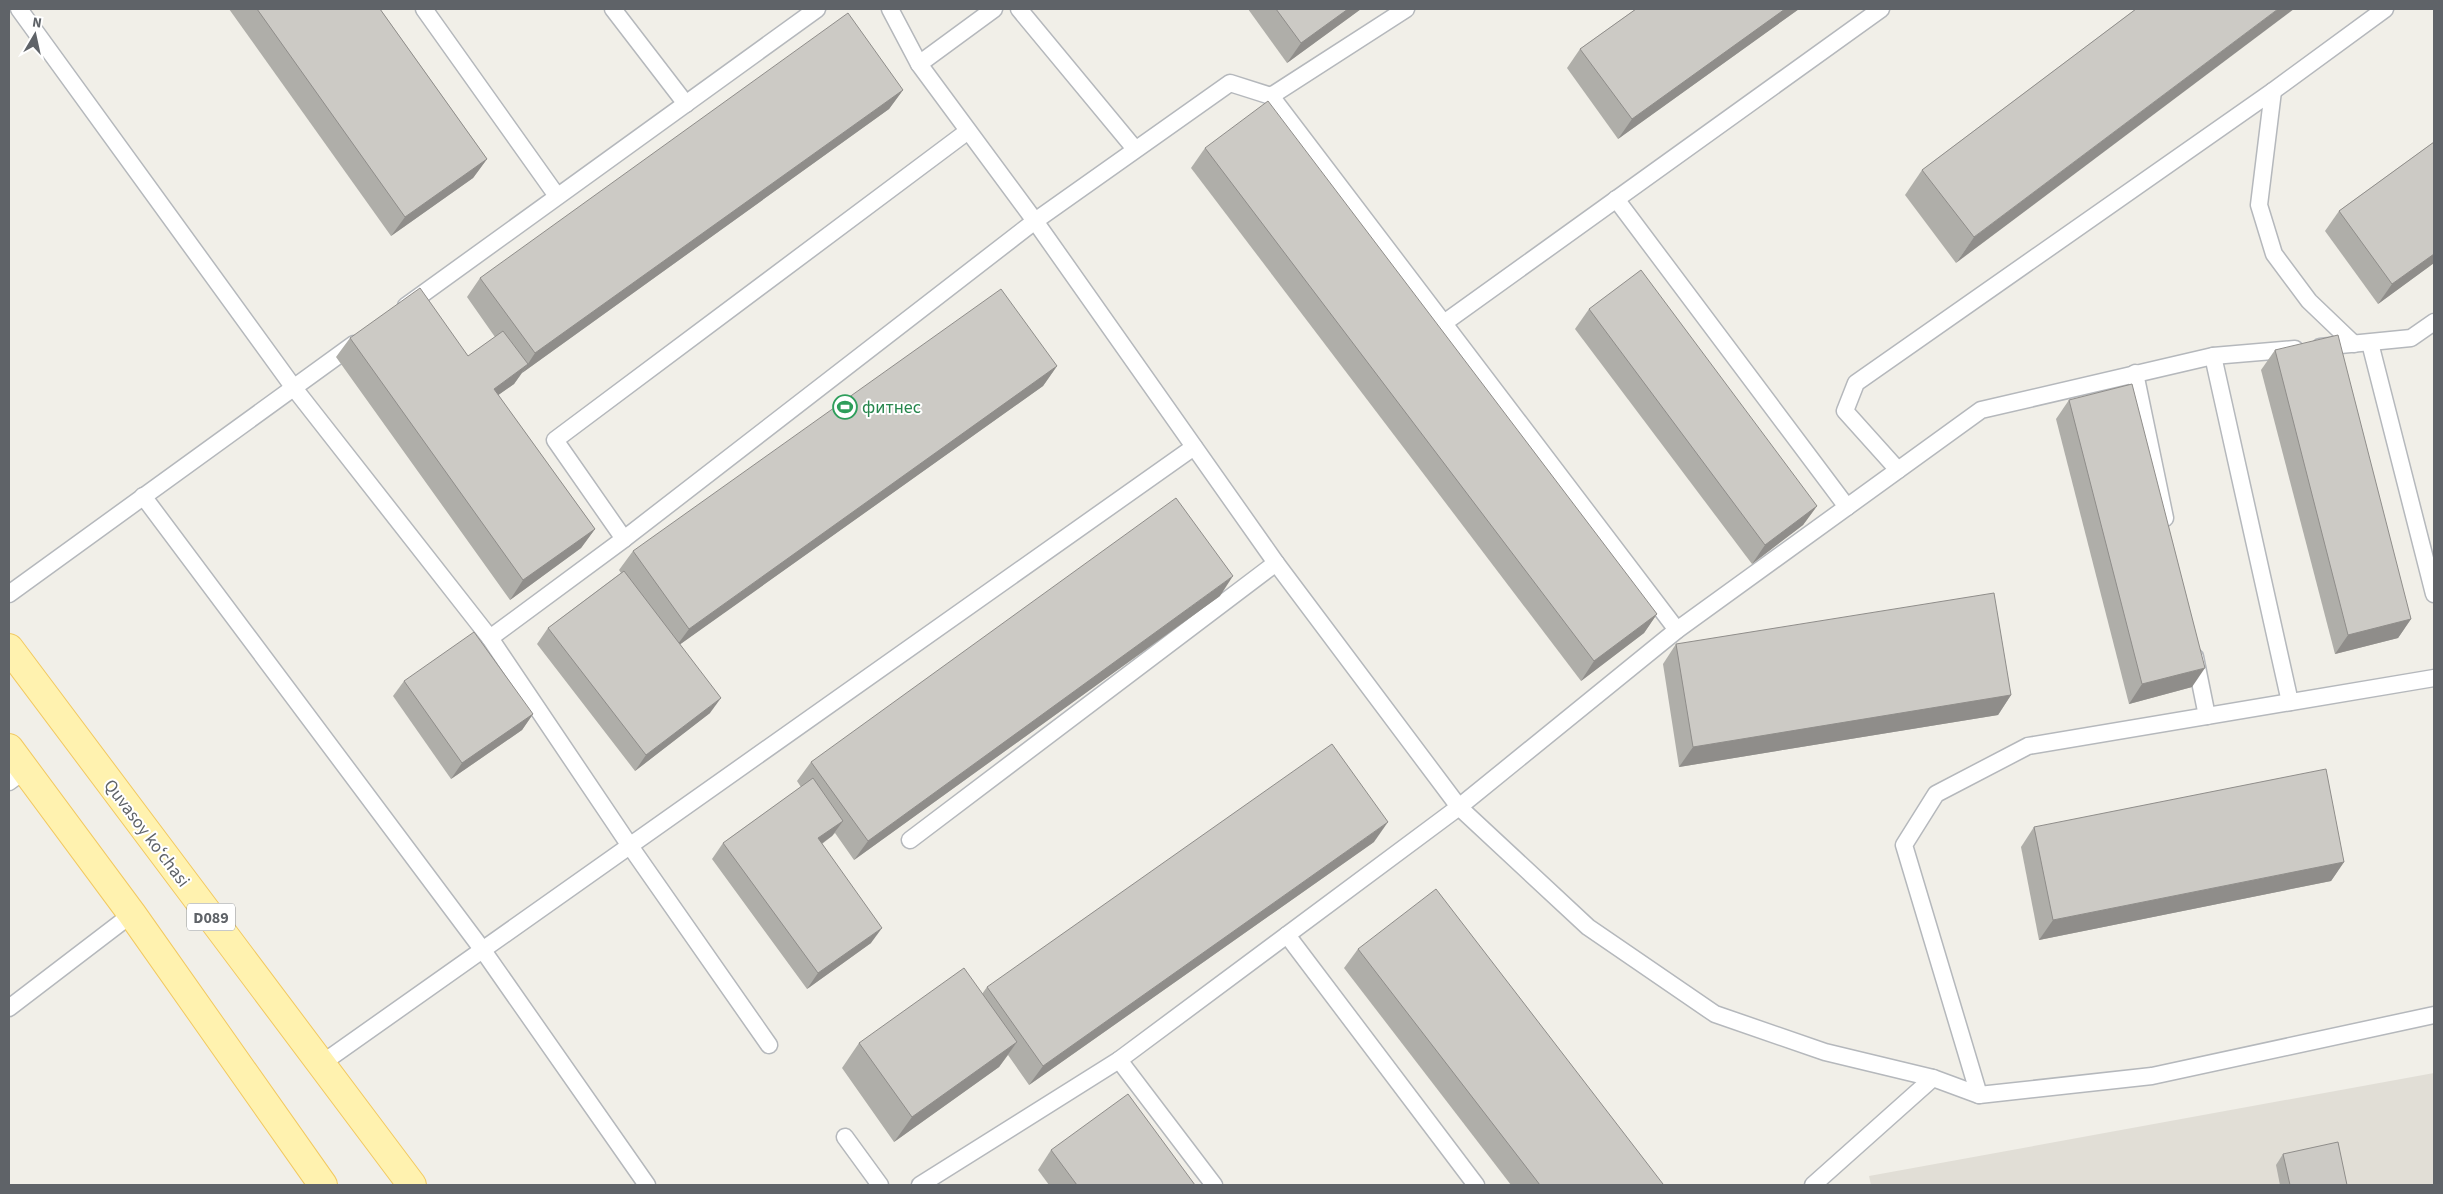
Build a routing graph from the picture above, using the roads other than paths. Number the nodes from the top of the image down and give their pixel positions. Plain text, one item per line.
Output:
1 (19, 9) edge
2 (424, 9) edge
3 (613, 9) edge
4 (817, 9) edge
5 (890, 9) edge
6 (994, 9) edge
7 (1019, 9) edge
8 (1406, 9) edge
9 (1881, 9) edge
10 (2385, 9) edge
11 (919, 64) junction
12 (2273, 91) junction
13 (1271, 96) junction
14 (686, 104) junction
15 (968, 131) junction
16 (1135, 150) junction
17 (558, 196) junction
18 (1616, 199) junction
19 (1035, 221) junction
20 (390, 318) edge
21 (2434, 322) edge
22 (1444, 323) junction
23 (366, 336) edge
24 (2362, 343) junction
25 (2212, 356) junction
26 (2135, 373) junction
27 (294, 388) junction
28 (1194, 448) junction
29 (1898, 470) junction
30 (143, 496) junction
31 (1847, 507) junction
32 (2169, 535) edge
33 (624, 539) junction
34 (1276, 563) junction
35 (9, 594) edge
36 (2434, 594) edge
37 (1677, 630) junction
38 (490, 638) junction
39 (2191, 640) edge
40 (9, 648) edge
41 (2434, 678) edge
42 (2290, 702) junction
43 (2207, 716) junction
44 (9, 748) edge
45 (17, 776) edge
46 (1458, 807) junction
47 (910, 840) edge
48 (630, 846) junction
49 (132, 914) junction
50 (1287, 935) junction
51 (482, 949) junction
52 (9, 1008) edge
53 (2434, 1015) edge
54 (769, 1045) dead end
55 (1119, 1060) junction
56 (321, 1064) junction
57 (1933, 1078) junction
58 (1979, 1095) junction
59 (845, 1137) dead end
60 (323, 1185) edge
61 (412, 1185) edge
62 (647, 1185) edge
63 (880, 1185) edge
64 (920, 1185) edge
65 (1214, 1185) edge
66 (1476, 1185) edge
67 (1813, 1185) edge

1 - 27 lane
2 - 17 lane
3 - 14 lane
4 - 14 lane
5 - 11 lane
6 - 11 lane
7 - 16 lane
8 - 13 lane
9 - 18 lane
10 - 12 lane
11 - 15 lane
12 - 24 lane
12 - 29 lane
13 - 16 lane
13 - 22 lane
14 - 17 lane
15 - 19 lane
15 - 33 lane
16 - 19 lane
17 - 20 lane
18 - 22 lane
18 - 31 lane
19 - 28 lane
19 - 33 lane
21 - 24 lane
22 - 37 lane
23 - 27 lane
24 - 25 lane
24 - 36 lane
25 - 26 lane
25 - 42 lane
26 - 29 lane
26 - 32 lane
27 - 30 lane
27 - 38 lane
28 - 34 lane
28 - 48 lane
29 - 31 lane
30 - 35 lane
30 - 51 lane
31 - 37 lane
33 - 38 lane
34 - 46 lane
34 - 47 lane
37 - 46 lane
38 - 48 lane
39 - 43 lane
40 - 56 main road, Quvasoy koʻchasi / D089
41 - 42 lane
42 - 43 lane
43 - 58 lane
44 - 45 main road
45 - 49 main road
46 - 50 lane
46 - 57 lane
48 - 51 lane
48 - 54 lane
49 - 52 lane
49 - 60 main road
50 - 55 lane
50 - 66 lane
51 - 56 lane
51 - 62 lane
53 - 58 lane
55 - 64 lane
55 - 65 lane
56 - 61 main road, Quvasoy koʻchasi / D089
57 - 58 lane
57 - 67 lane
59 - 63 lane

